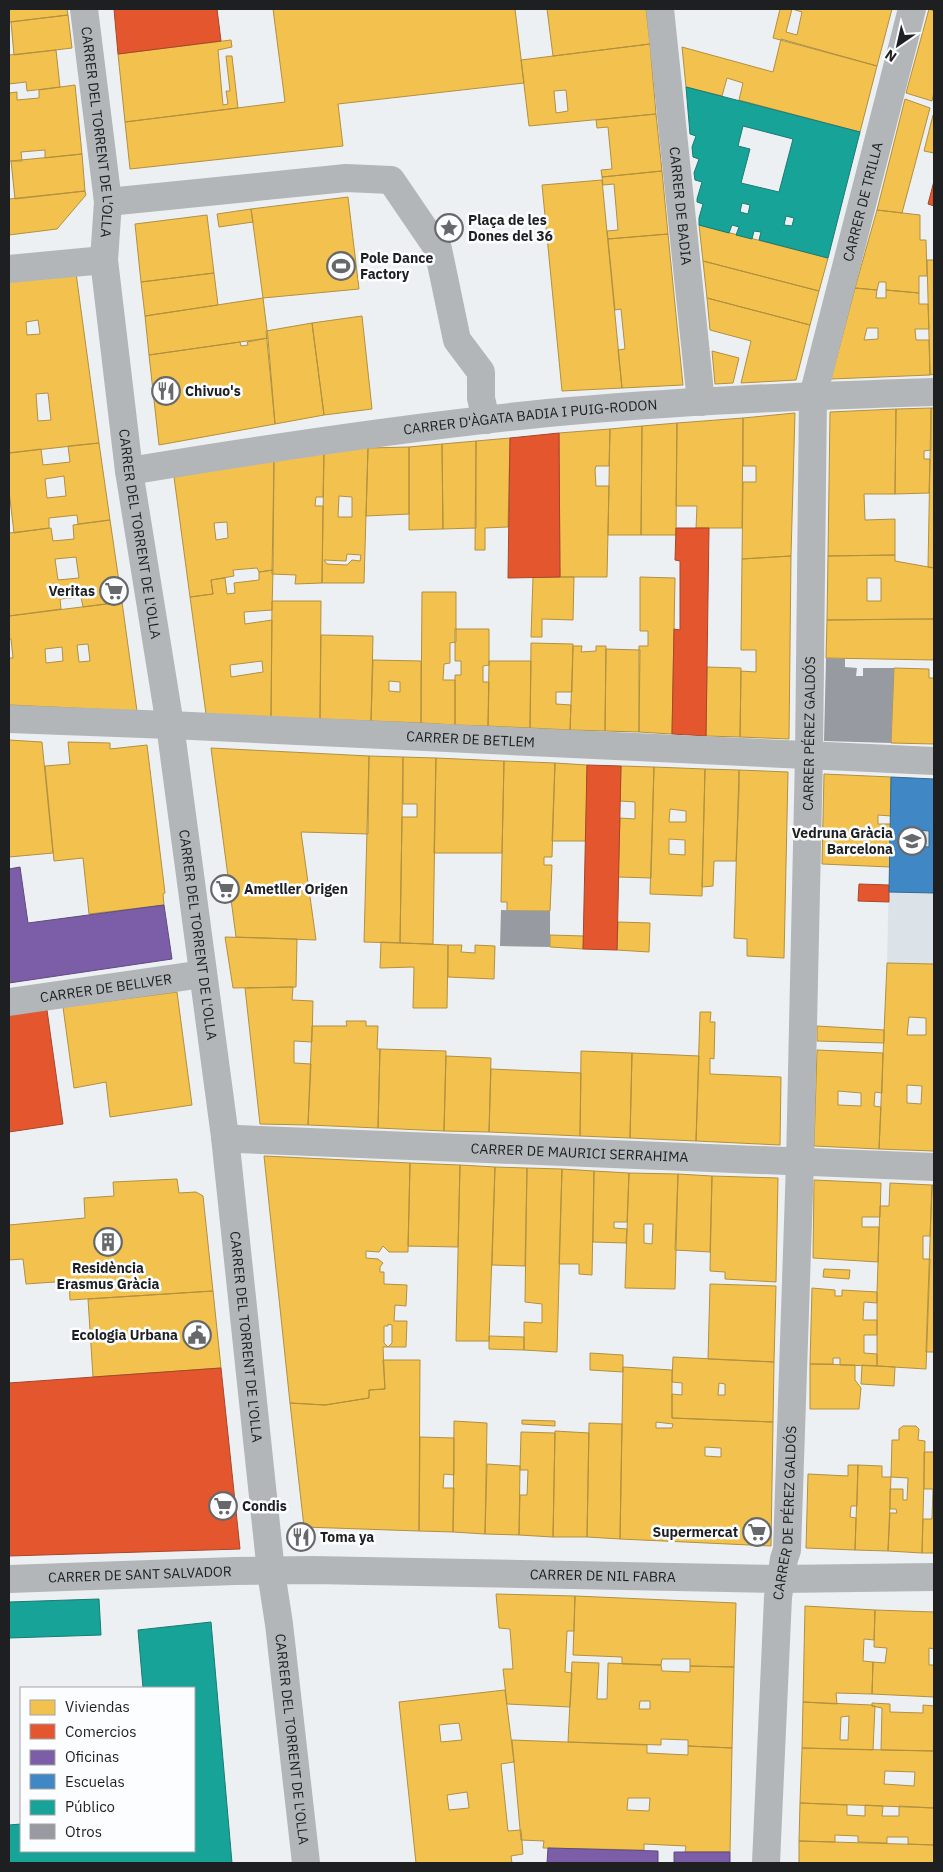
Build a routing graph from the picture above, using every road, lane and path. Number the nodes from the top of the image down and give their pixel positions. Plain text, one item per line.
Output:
1 (84, 9) edge
2 (660, 9) edge
3 (912, 9) edge
4 (108, 202) junction
5 (104, 260) junction
6 (9, 269) edge
7 (934, 392) edge
8 (814, 396) junction
9 (701, 402) junction
10 (486, 420) junction
11 (129, 471) junction
12 (9, 720) edge
13 (170, 725) junction
14 (809, 755) junction
15 (934, 761) edge
16 (203, 974) junction
17 (9, 1002) edge
18 (225, 1138) junction
19 (800, 1162) junction
20 (934, 1167) edge
21 (271, 1572) junction
22 (934, 1577) edge
23 (9, 1579) edge
24 (780, 1579) junction
25 (306, 1863) edge
26 (766, 1863) edge

1 - 4 street, CARRER DEL TORRENT DE L'OLLA
2 - 9 street, CARRER DE BADIA
3 - 8 street, CARRER DE TRILLA
4 - 5 street, CARRER DEL TORRENT DE L'OLLA
4 - 10 street
5 - 6 street
5 - 11 street, CARRER DEL TORRENT DE L'OLLA
7 - 8 street, CARRER D'ÀGATA BADIA I PUIG-RODON
8 - 9 street, CARRER D'ÀGATA BADIA I PUIG-RODON
8 - 14 street, CARRER PÉREZ GALDÓS
9 - 10 street, CARRER D'ÀGATA BADIA I PUIG-RODON
10 - 11 street, CARRER D'ÀGATA BADIA I PUIG-RODON
11 - 13 street, CARRER DEL TORRENT DE L'OLLA
12 - 13 street, CARRER DE BETLEM
13 - 14 street, CARRER DE BETLEM
13 - 16 street, CARRER DEL TORRENT DE L'OLLA
14 - 15 street, CARRER DE BETLEM
14 - 19 street, CARRER PÉREZ GALDÓS
16 - 17 street, CARRER DE BELLVER
16 - 18 street, CARRER DEL TORRENT DE L'OLLA
18 - 19 street, CARRER DE MAURICI SERRAHIMA
18 - 21 street, CARRER DEL TORRENT DE L'OLLA
19 - 20 street, CARRER DE MAURICI SERRAHIMA
19 - 24 street, CARRER DE PÉREZ GALDÓS
21 - 23 street, CARRER DE SANT SALVADOR
21 - 24 street, CARRER DE NIL FABRA
21 - 25 street, CARRER DEL TORRENT DE L'OLLA
22 - 24 street, CARRER DE NIL FABRA
24 - 26 street, CARRER DE PÉREZ GALDÓS

